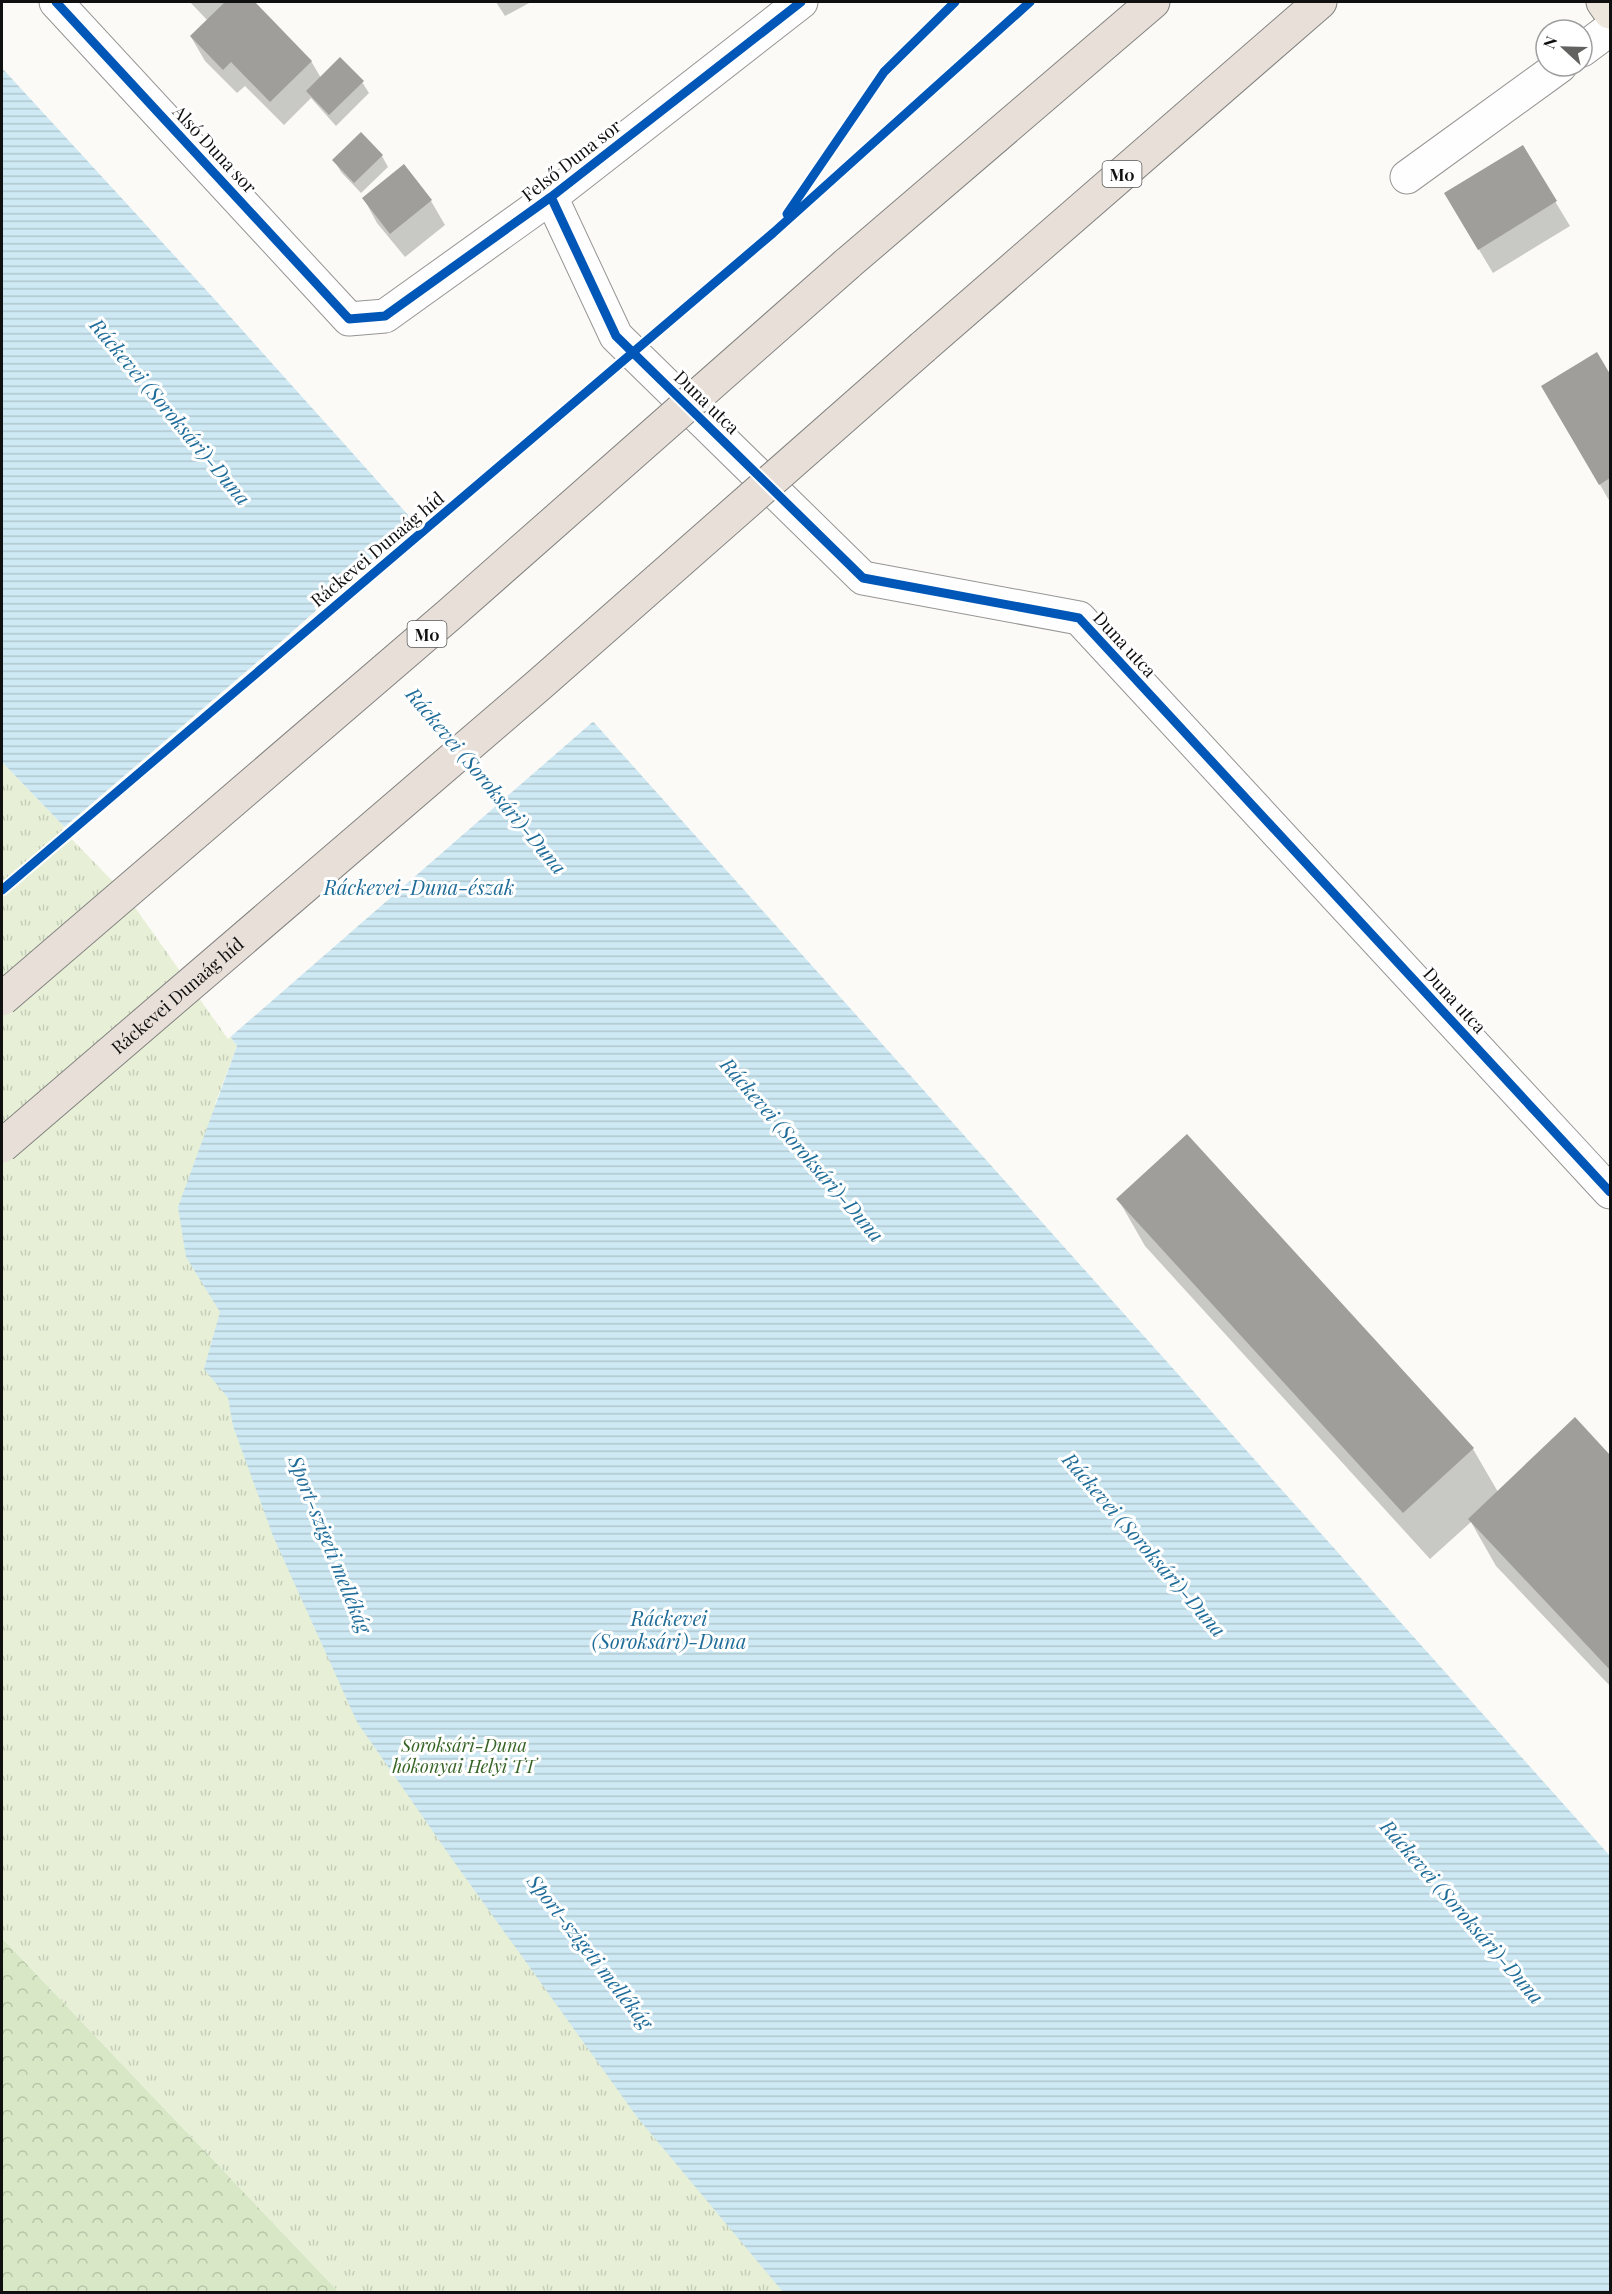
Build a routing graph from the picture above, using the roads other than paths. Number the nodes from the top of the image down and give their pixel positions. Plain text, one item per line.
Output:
1 (56, 2) edge
2 (801, 2) edge
3 (1153, 2) edge
4 (1320, 2) edge
5 (1603, 2) edge
6 (1611, 12) edge
7 (1611, 29) edge
8 (1594, 41) edge
9 (1543, 78) edge
10 (1407, 177) dead end
11 (551, 197) junction
12 (349, 319) joint
13 (2, 999) edge
14 (2, 1146) edge
15 (1611, 1192) edge

1 - 12 street, Alsó Duna sor
2 - 11 street, Felső Duna sor
3 - 13 highway, M0, bridge
4 - 14 highway, Ráckevei Dunaág híd / M0, bridge
5 - 6 main road
7 - 8 street
9 - 10 street
11 - 12 street, Felső Duna sor
11 - 15 street, Duna utca

